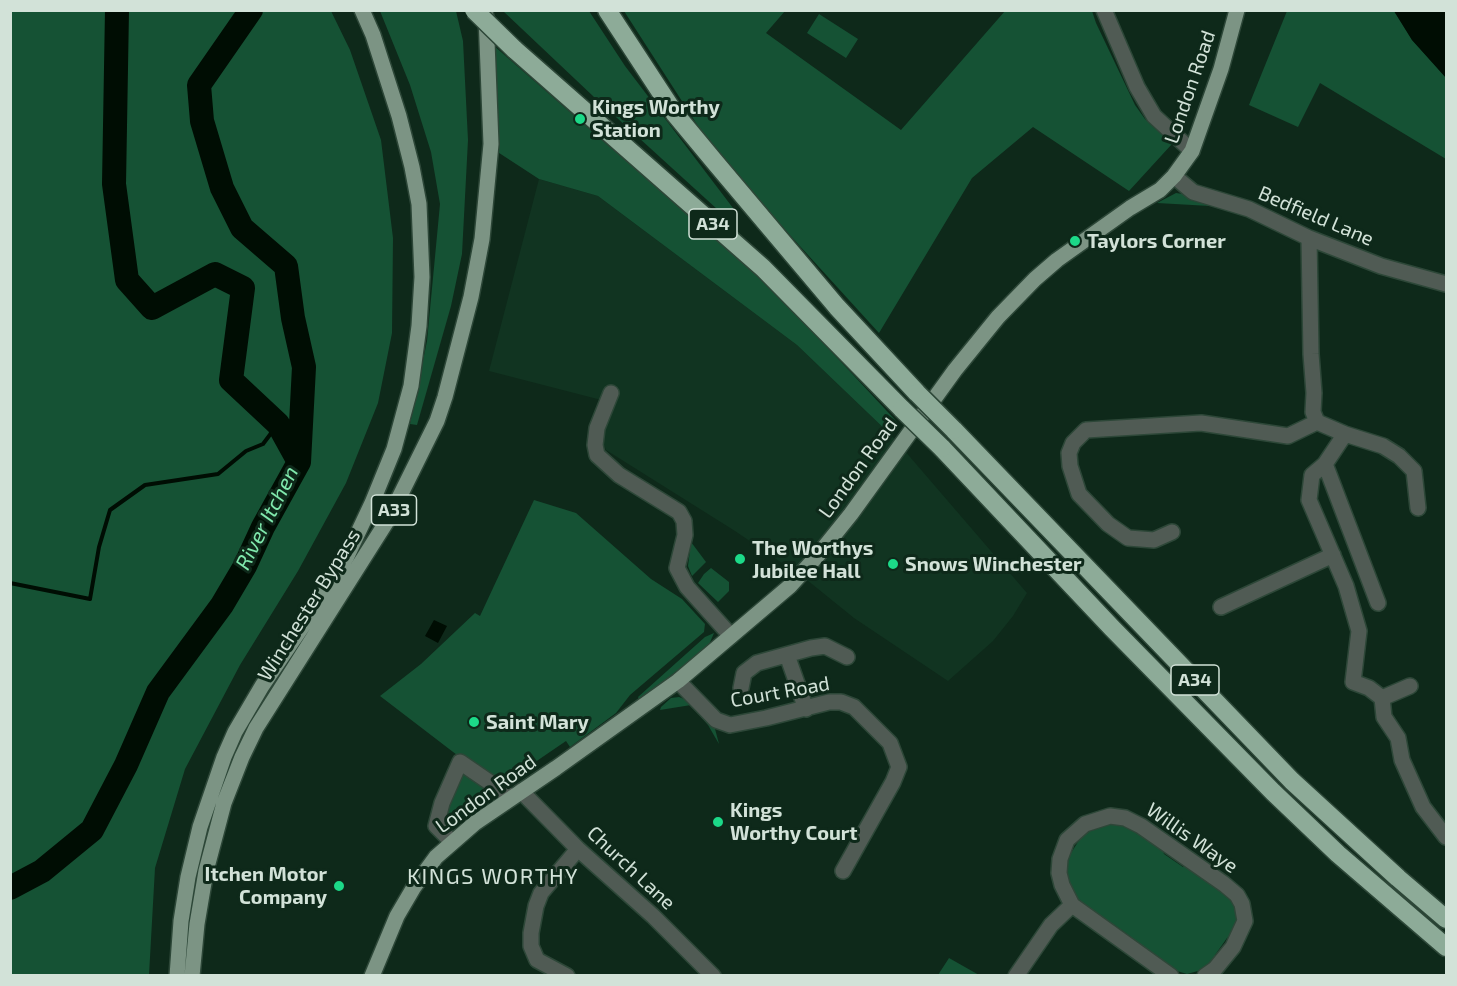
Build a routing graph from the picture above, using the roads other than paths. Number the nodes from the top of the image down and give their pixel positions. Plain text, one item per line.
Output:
1 (362, 10) edge
2 (474, 10) edge
3 (485, 10) edge
4 (607, 10) edge
5 (1104, 10) edge
6 (1237, 10) edge
7 (1192, 151) junction
8 (1174, 176) junction
9 (1309, 238) junction
10 (1446, 284) edge
11 (611, 393) dead end
12 (1317, 422) junction
13 (1345, 434) junction
14 (1325, 464) junction
15 (1418, 508) dead end
16 (1172, 532) dead end
17 (1333, 555) junction
18 (1378, 603) dead end
19 (1221, 607) dead end
20 (731, 636) junction
21 (787, 655) junction
22 (847, 657) dead end
23 (678, 681) junction
24 (1410, 686) dead end
25 (741, 688) dead end
26 (1382, 698) junction
27 (806, 709) junction
28 (516, 794) junction
29 (1446, 837) edge
30 (452, 842) junction
31 (578, 849) junction
32 (843, 871) dead end
33 (1072, 905) junction
34 (1446, 919) edge
35 (1446, 947) edge
36 (177, 975) edge
37 (192, 975) edge
38 (372, 975) edge
39 (567, 975) edge
40 (713, 975) edge
41 (1016, 975) edge
42 (1171, 975) edge
43 (1204, 975) edge

1 - 36 main road, Winchester Bypass / A33
2 - 35 highway, A34, bridge
3 - 37 main road, Winchester Bypass / A33
4 - 34 highway, A34, bridge
5 - 7 street
6 - 7 main road, London Road
7 - 8 main road, London Road
8 - 9 street, Bedfield Lane
8 - 20 main road, London Road
9 - 10 street, Bedfield Lane
9 - 12 street
11 - 20 street
12 - 13 street
12 - 16 street
13 - 14 street
13 - 15 street
14 - 17 street
14 - 18 street
17 - 19 street
17 - 26 street
20 - 23 main road, London Road
21 - 22 street
21 - 25 street
21 - 27 street
23 - 27 street, Court Road
23 - 28 main road, London Road
24 - 26 street
26 - 29 street
27 - 32 street, Court Road
28 - 30 main road, London Road
28 - 30 street, Church Lane
28 - 31 street, Church Lane
30 - 38 main road, London Road
31 - 39 street
31 - 40 street, Church Lane
33 - 41 street
33 - 42 street
33 - 43 street, Willis Waye

